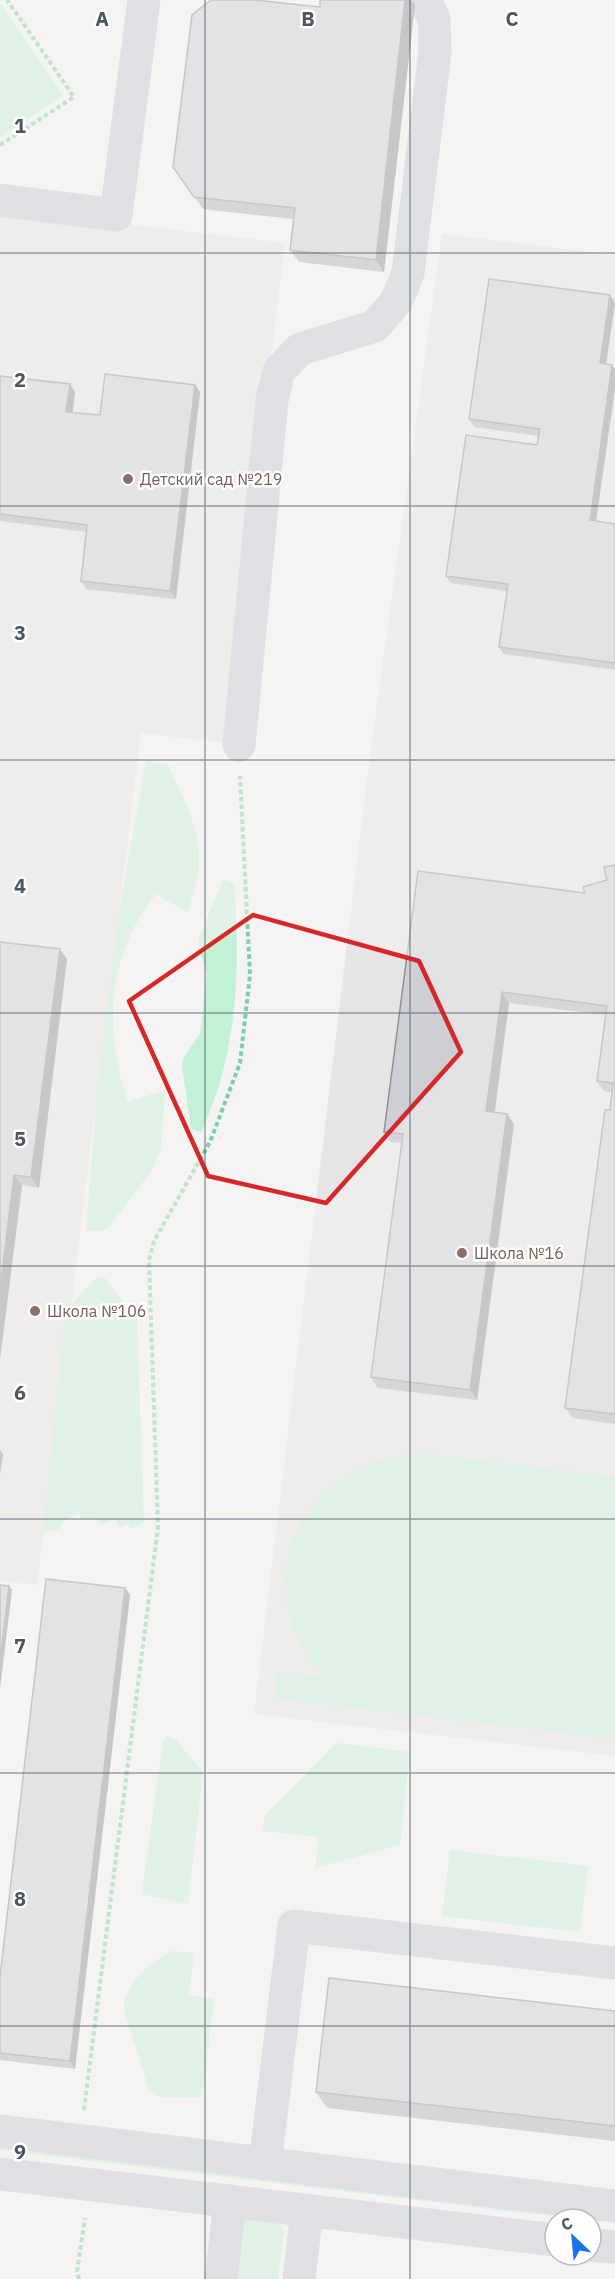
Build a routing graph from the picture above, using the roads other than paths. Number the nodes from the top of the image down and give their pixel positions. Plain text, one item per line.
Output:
1 (144, 0) edge
2 (425, 0) edge
3 (0, 200) edge
4 (238, 745) road end
5 (615, 1963) edge
6 (0, 2131) edge
7 (265, 2164) junction
8 (0, 2174) edge
9 (230, 2201) junction
10 (615, 2206) edge
11 (307, 2210) junction
12 (543, 2239) edge
13 (221, 2279) edge
14 (299, 2279) edge

1 - 3 lane
2 - 4 lane
5 - 7 lane
6 - 7 lane
7 - 10 lane
8 - 9 lane
9 - 11 lane
9 - 13 lane
11 - 12 lane
11 - 14 lane

